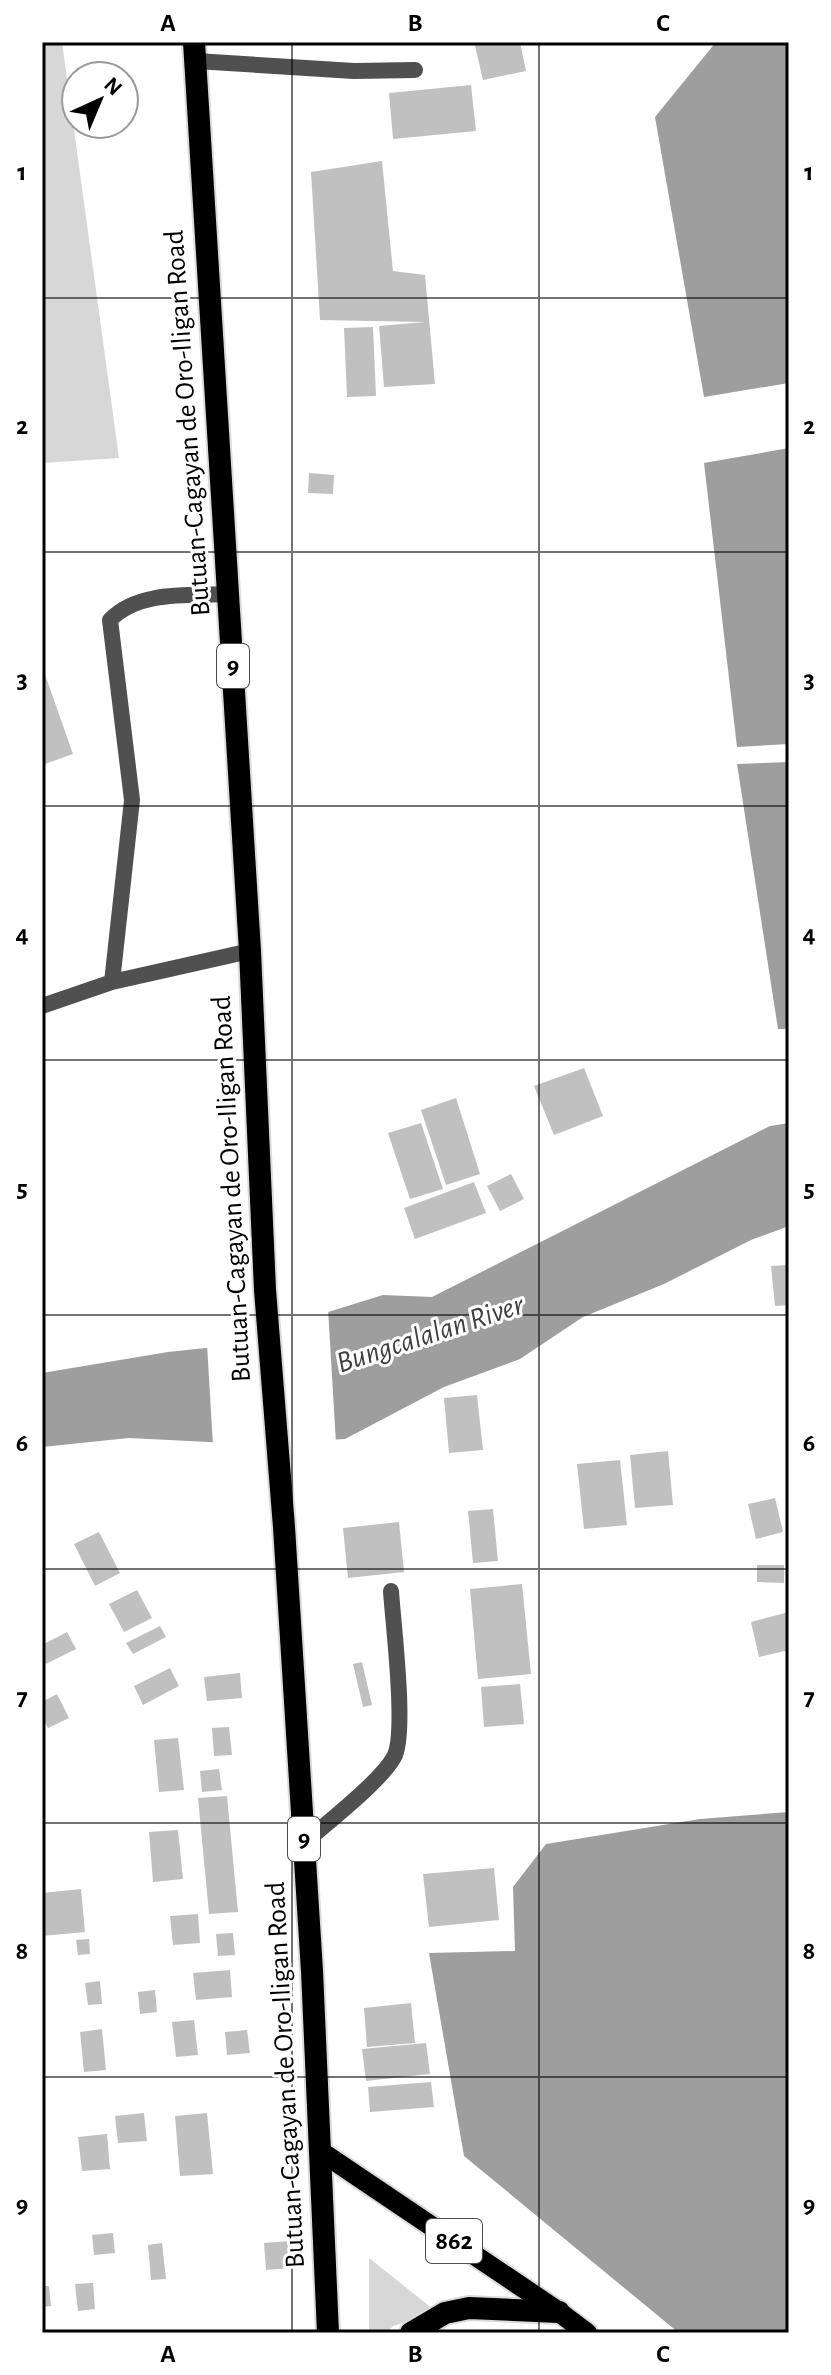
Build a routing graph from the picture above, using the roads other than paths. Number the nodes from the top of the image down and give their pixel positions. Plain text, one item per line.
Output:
1 (195, 52) edge
2 (415, 70) dead end
3 (228, 594) junction
4 (250, 951) junction
5 (112, 982) junction
6 (42, 1006) edge
7 (391, 1591) dead end
8 (304, 1843) junction
9 (320, 2151) junction
10 (559, 2312) junction
11 (328, 2333) edge
12 (411, 2333) edge
13 (587, 2333) edge

1 - 2 lane
1 - 3 highway, Butuan-Cagayan de Oro-Iligan Road / 9
3 - 4 highway, Butuan-Cagayan de Oro-Iligan Road / 9
3 - 5 lane
4 - 5 lane
4 - 8 highway, Butuan-Cagayan de Oro-Iligan Road / 9
5 - 6 lane
7 - 8 lane
8 - 9 highway, Butuan-Cagayan de Oro-Iligan Road / 9
9 - 10 main road, 862
9 - 11 highway, Butuan-Cagayan de Oro-Iligan Road / 9
10 - 12 highway
10 - 13 main road, 862

